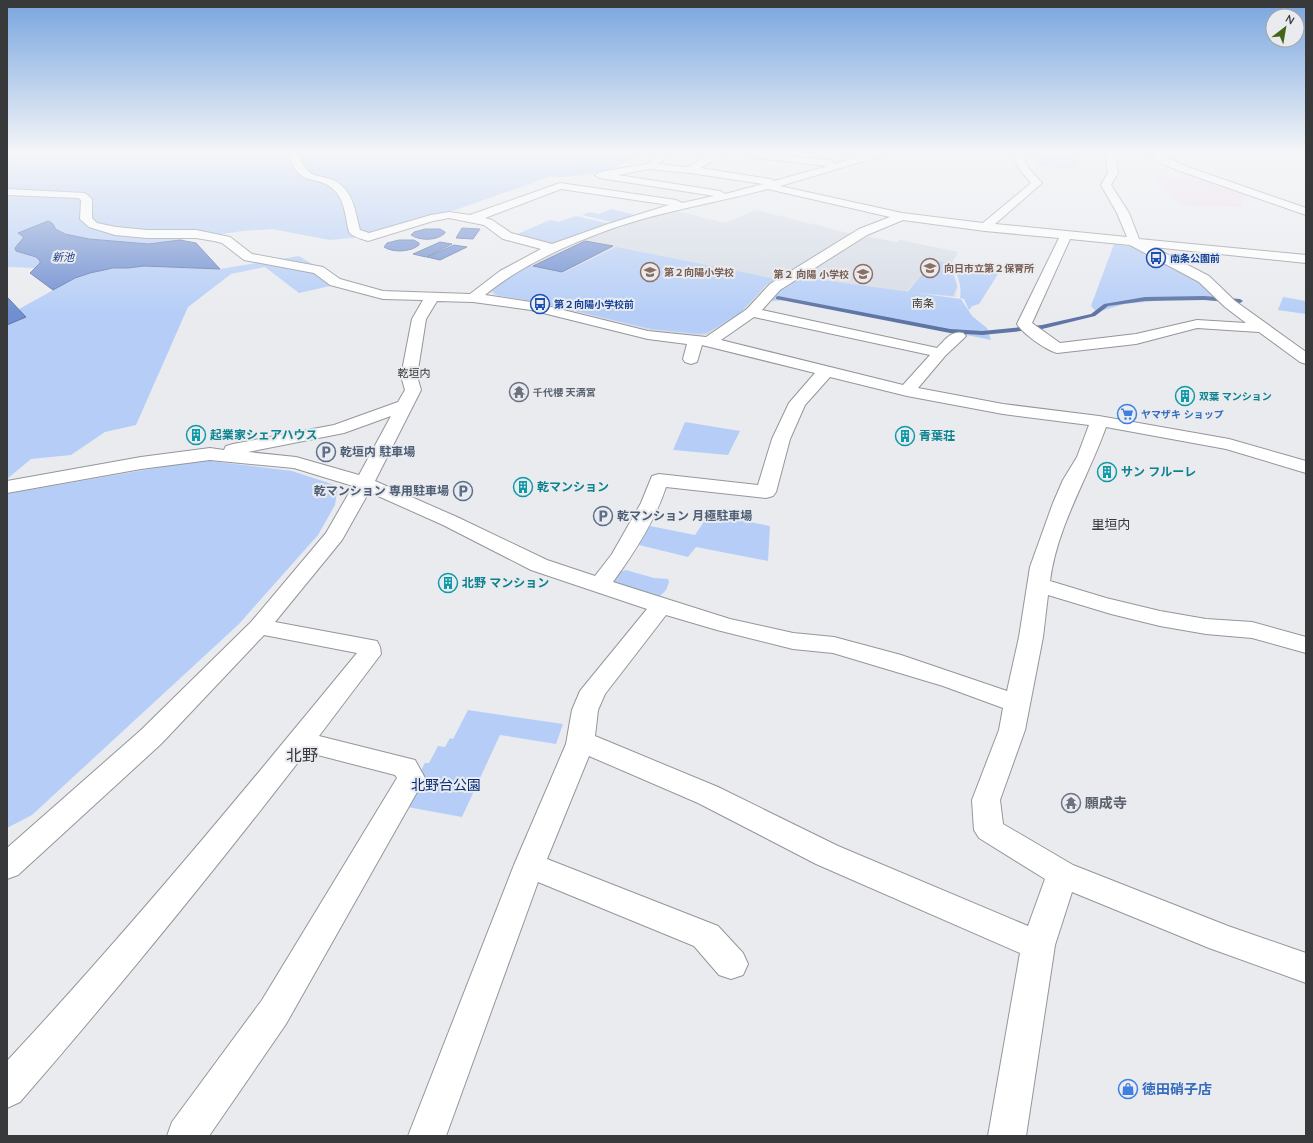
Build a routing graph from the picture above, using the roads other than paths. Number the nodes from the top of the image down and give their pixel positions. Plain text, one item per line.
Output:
1 (87, 205) edge
2 (347, 205) edge
3 (508, 205) edge
4 (690, 205) edge
5 (858, 205) edge
6 (1011, 205) edge
7 (1118, 205) edge
8 (1287, 205) edge
9 (1306, 212) edge
10 (902, 216) junction
11 (474, 218) junction
12 (985, 227) junction
13 (1066, 235) junction
14 (1135, 243) junction
15 (551, 248) junction
16 (1306, 259) edge
17 (433, 296) junction
18 (473, 298) junction
19 (752, 312) junction
20 (1264, 328) junction
21 (958, 336) dead end
22 (703, 341) junction
23 (940, 353) junction
24 (691, 359) dead end
25 (1306, 359) edge
26 (826, 371) junction
27 (907, 391) junction
28 (406, 405) junction
29 (1099, 421) junction
30 (210, 454) junction
31 (1306, 467) edge
32 (364, 483) junction
33 (7, 487) edge
34 (601, 584) junction
35 (1038, 584) junction
36 (661, 606) junction
37 (259, 627) junction
38 (1306, 645) edge
39 (1018, 704) junction
40 (300, 741) junction
41 (580, 741) junction
42 (529, 865) junction
43 (7, 866) edge
44 (1062, 874) junction
45 (1038, 945) junction
46 (731, 964) dead end
47 (1306, 968) edge
48 (7, 1089) edge
49 (186, 1136) edge
50 (426, 1136) edge
51 (1007, 1136) edge

1 - 17 street
2 - 11 street
3 - 11 street
4 - 15 street
5 - 10 street
6 - 12 street
7 - 14 street
8 - 9 street
10 - 12 street
10 - 19 street
11 - 15 street
12 - 13 street
13 - 14 street
13 - 20 street
14 - 16 street
14 - 20 street
15 - 18 street
17 - 18 street
17 - 28 street
18 - 22 street
19 - 22 street
19 - 23 street
20 - 25 street
21 - 23 street
22 - 24 street
22 - 26 street
23 - 27 street
26 - 27 street
26 - 34 street
27 - 29 street
28 - 30 street
28 - 32 street
29 - 31 street
29 - 35 street
30 - 32 street
30 - 33 street
32 - 34 street
32 - 37 street
34 - 36 street
35 - 38 street
35 - 39 street
36 - 39 street
36 - 41 street
37 - 40 street
37 - 43 street
39 - 44 street
40 - 48 street
40 - 49 street
41 - 42 street
41 - 45 street
42 - 46 street
42 - 50 street
44 - 45 street
44 - 47 street
45 - 51 street

